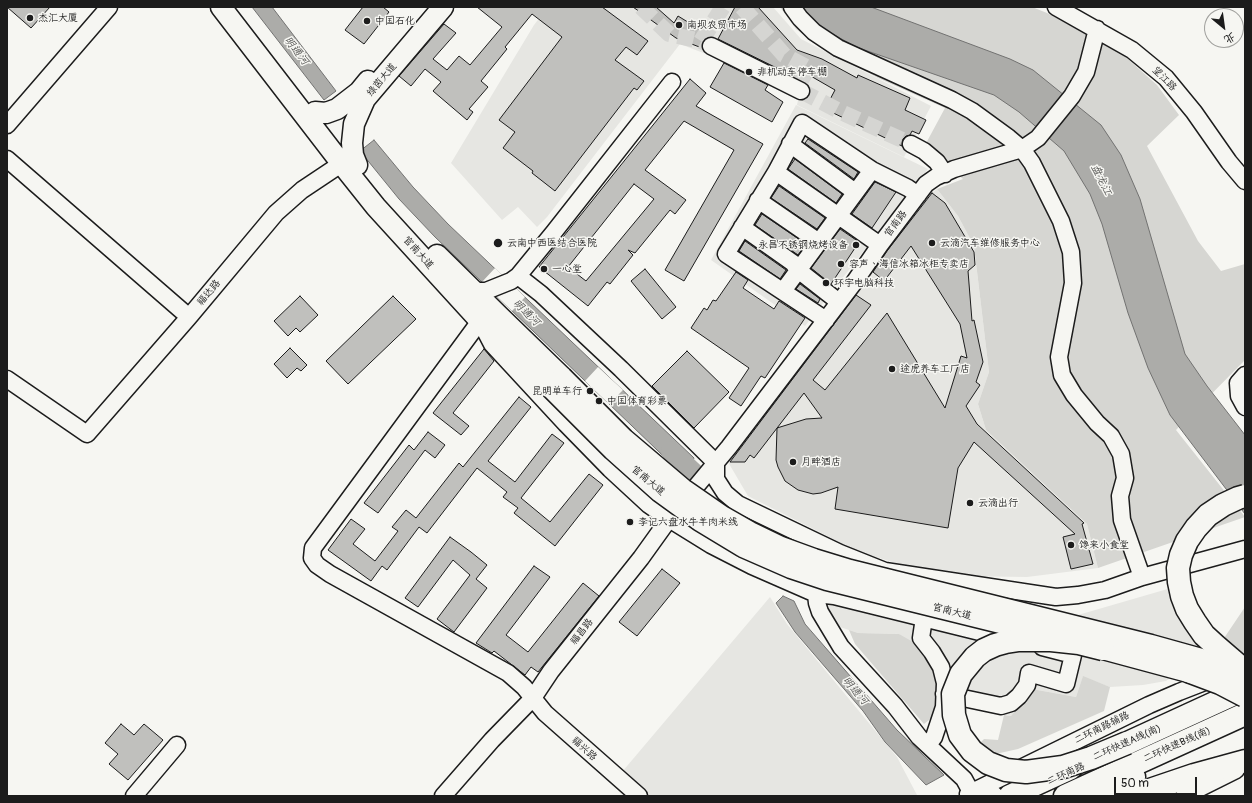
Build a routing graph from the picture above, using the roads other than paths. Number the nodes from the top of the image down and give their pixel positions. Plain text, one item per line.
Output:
1 (109, 7) edge
2 (221, 7) edge
3 (235, 7) edge
4 (429, 7) edge
5 (443, 7) edge
6 (792, 7) edge
7 (1056, 7) edge
8 (1098, 29) junction
9 (711, 46) tunnel mouth
10 (672, 82) dead end
11 (801, 91) tunnel mouth
12 (315, 112) junction
13 (7, 125) edge
14 (790, 144) junction
15 (911, 144) tunnel mouth
16 (1022, 149) junction
17 (7, 159) edge
18 (349, 165) junction
19 (872, 170) junction
20 (776, 172) junction
21 (945, 174) junction
22 (1245, 181) edge
23 (855, 192) junction
24 (918, 195) junction
25 (758, 200) junction
26 (838, 216) junction
27 (742, 227) junction
28 (819, 242) junction
29 (880, 245) junction
30 (798, 270) junction
31 (514, 278) junction
32 (479, 290) junction
33 (783, 291) junction
34 (840, 302) junction
35 (189, 317) junction
36 (826, 320) junction
37 (480, 321) junction
38 (1245, 374) edge
39 (7, 379) edge
40 (557, 383) junction
41 (1245, 407) edge
42 (716, 463) junction
43 (1245, 496) edge
44 (670, 519) junction
45 (1245, 549) edge
46 (840, 553) junction
47 (1142, 577) junction
48 (816, 594) junction
49 (924, 618) junction
50 (1103, 649) junction
51 (1245, 671) edge
52 (1188, 672) joint
53 (1245, 692) edge
54 (944, 694) junction
55 (533, 698) junction
56 (1242, 715) edge
57 (1127, 743) junction
58 (177, 745) dead end
59 (928, 745) junction
60 (1245, 761) edge
61 (1245, 765) edge
62 (967, 794) edge
63 (134, 796) edge
64 (443, 796) edge
65 (639, 796) edge
66 (993, 796) edge
67 (1010, 796) edge
68 (1018, 796) edge
69 (1058, 796) edge
70 (1065, 796) edge
71 (1105, 796) edge
72 (1132, 796) edge
73 (1184, 796) edge

1 - 13 street
2 - 18 main road, 官南大道
3 - 12 main road, 官南大道
4 - 12 main road, 绿茵大道
5 - 18 main road, 绿茵大道
6 - 16 street
7 - 8 street, 望江路
8 - 16 street, 官南路
8 - 22 street, 望江路
9 - 11 street
10 - 31 street
12 - 18 main road, 官南大道
14 - 19 street
14 - 20 street
14 - 23 street
15 - 21 street
16 - 21 street, 官南路
16 - 47 street
17 - 35 street
18 - 32 main road, 官南大道
18 - 35 street, 福达路
18 - 37 main road, 官南大道
19 - 23 street
19 - 24 street
20 - 25 street
20 - 26 street
21 - 24 street, 官南路
23 - 26 street
24 - 29 street, 官南路
25 - 27 street
25 - 28 street
26 - 28 street
26 - 29 street
27 - 30 street
27 - 33 street
28 - 30 street
29 - 34 street, 官南路
30 - 33 street
30 - 34 street
31 - 32 street
31 - 42 street
32 - 40 main road, 官南大道
33 - 36 street
34 - 36 street, 官南路
35 - 39 street, 福达路
36 - 42 street, 官南路
37 - 40 main road, 官南大道
37 - 44 street
37 - 55 street, 福兴路
38 - 41 street
40 - 50 main road, 官南大道, bridge
40 - 51 main road, 官南大道, bridge
42 - 44 street, 福昌路
42 - 46 street
43 - 51 highway, bridge
44 - 48 street
44 - 55 street, 福昌路
45 - 47 street
46 - 47 street
46 - 48 street
48 - 49 street
48 - 59 street
49 - 54 street
49 - 54 street
50 - 52 main road, 官南大道, bridge
50 - 57 highway, bridge
51 - 62 street, 二环南路辅路
52 - 53 highway, bridge
53 - 57 highway, 二环快速A线(南), bridge
53 - 68 main road, 二环南路
54 - 59 street
55 - 64 street, 福昌路
55 - 65 street, 福兴路
56 - 69 main road, 二环南路
56 - 70 highway, 二环快速B线(南)
56 - 71 highway
57 - 67 highway, 二环快速A线(南), bridge
58 - 63 street
59 - 62 street
60 - 72 highway
61 - 73 street
62 - 66 main road

